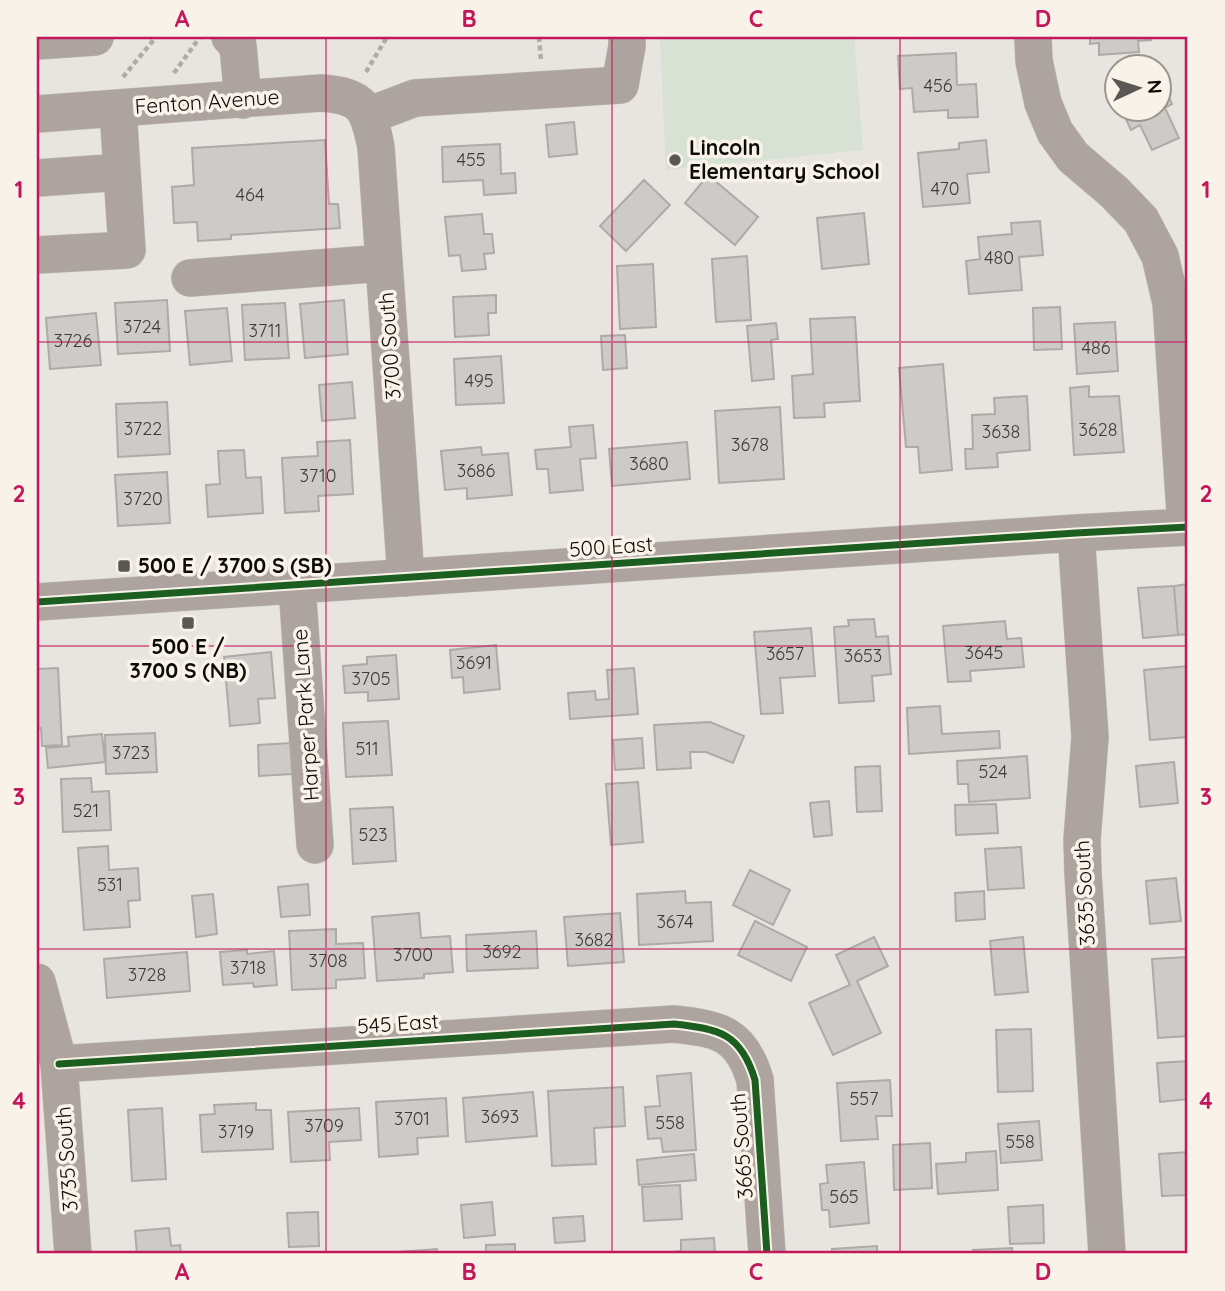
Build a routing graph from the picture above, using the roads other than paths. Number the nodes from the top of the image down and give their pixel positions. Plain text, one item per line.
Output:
1 (95, 37) edge
2 (229, 37) edge
3 (627, 37) edge
4 (1033, 37) edge
5 (37, 41) edge
6 (120, 94) junction
7 (243, 100) junction
8 (37, 114) edge
9 (370, 116) junction
10 (122, 172) junction
11 (37, 178) edge
12 (37, 255) edge
13 (384, 263) junction
14 (190, 278) dead end
15 (1187, 527) edge
16 (1076, 533) junction
17 (406, 578) junction
18 (297, 586) junction
19 (37, 602) edge
20 (315, 845) dead end
21 (37, 982) edge
22 (735, 1040) joint
23 (59, 1064) junction
24 (73, 1254) edge
25 (768, 1254) edge
26 (1107, 1254) edge

1 - 5 street
2 - 7 street
3 - 9 street
4 - 15 street
6 - 7 street, Fenton Avenue
6 - 8 street, Fenton Avenue
6 - 10 street
7 - 9 street, Fenton Avenue
9 - 13 street, 3700 South
10 - 11 street
10 - 12 street
13 - 14 street
13 - 17 street, 3700 South
15 - 16 street, 500 East
16 - 17 street, 500 East
16 - 26 street, 3635 South
17 - 18 street, 500 East
18 - 19 street, 500 East
18 - 20 street, Harper Park Lane
21 - 23 street, 3735 South
22 - 23 street, 545 East
22 - 25 street, 3665 South
23 - 24 street, 3735 South

